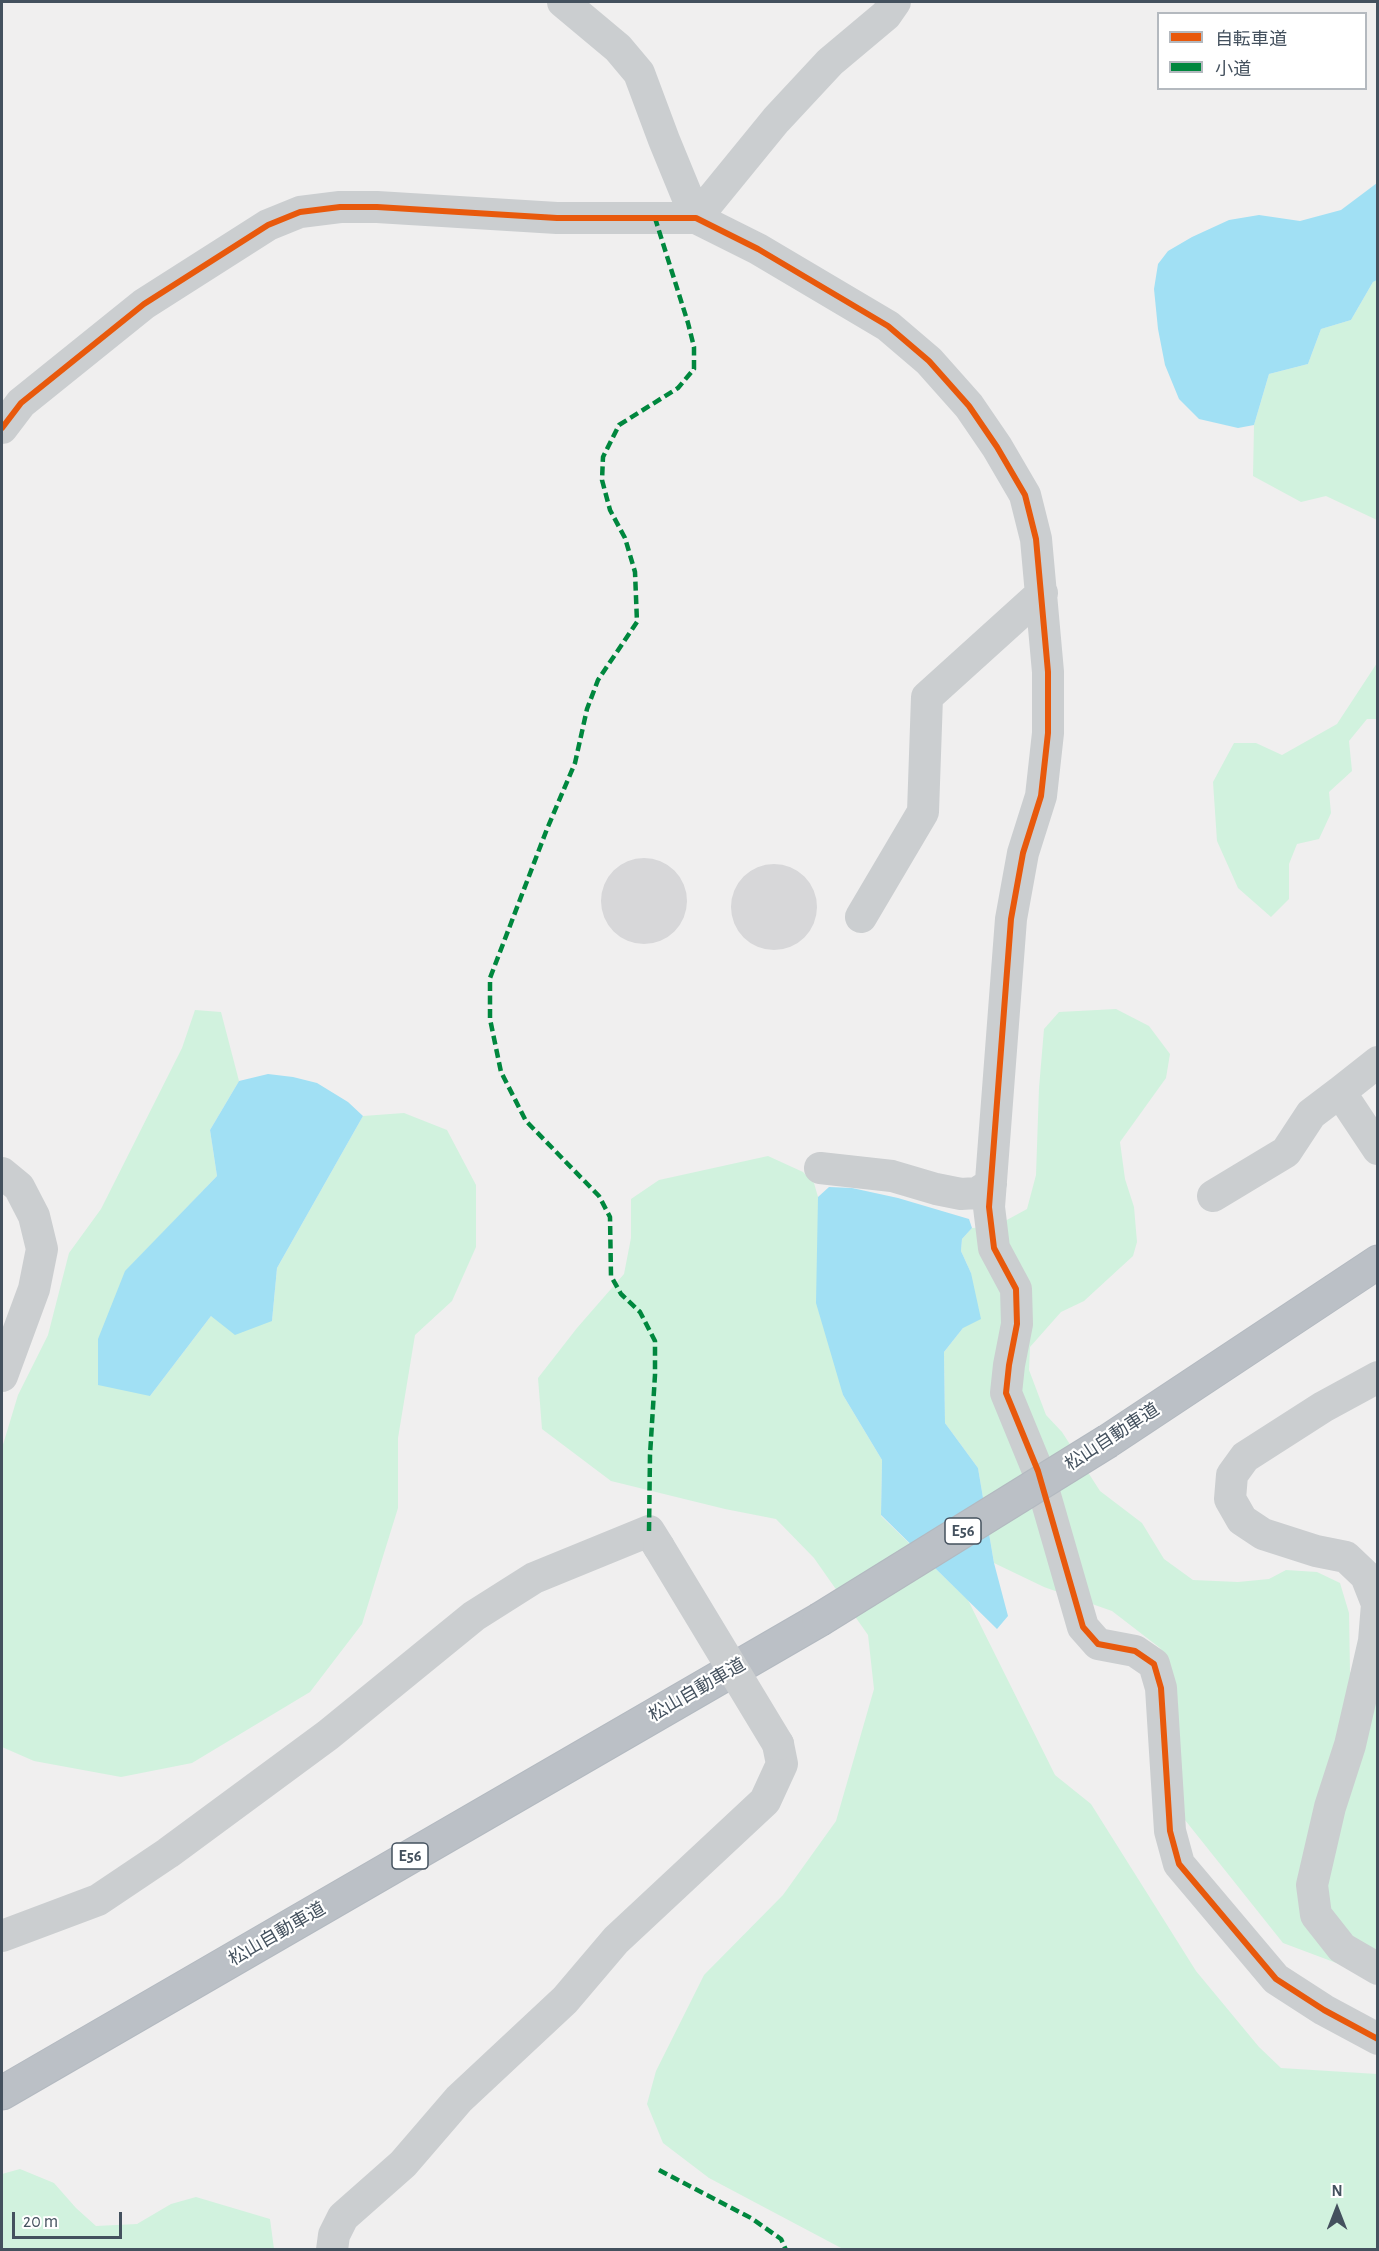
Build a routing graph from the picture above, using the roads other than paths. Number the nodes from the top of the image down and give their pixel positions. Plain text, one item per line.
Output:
1 (563, 2) edge
2 (895, 2) edge
3 (696, 218) junction
4 (2, 428) edge
5 (1041, 593) junction
6 (861, 917) dead end
7 (1377, 1062) edge
8 (1343, 1098) junction
9 (1377, 1149) edge
10 (820, 1168) dead end
11 (2, 1173) edge
12 (991, 1184) junction
13 (1213, 1196) dead end
14 (1377, 1262) edge
15 (2, 1376) edge
16 (1377, 1377) edge
17 (2, 1936) edge
18 (1377, 1969) edge
19 (1377, 2039) edge
20 (2, 2093) edge
21 (332, 2250) edge

1 - 3 street
2 - 3 street
3 - 4 street
3 - 5 street
5 - 6 street
5 - 12 street
7 - 8 street
8 - 9 street
8 - 13 street
10 - 12 street
11 - 15 street
12 - 19 street
14 - 20 highway, 松山自動車道 / E56, bridge
16 - 18 street
17 - 21 street, bridge

